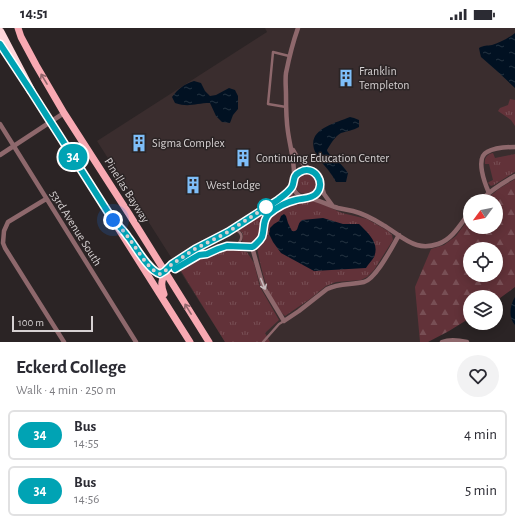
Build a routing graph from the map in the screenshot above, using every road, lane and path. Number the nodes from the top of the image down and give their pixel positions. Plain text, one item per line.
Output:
1 (18, 28) edge
2 (298, 28) edge
3 (0, 32) edge
4 (0, 44) edge
5 (290, 56) junction
6 (31, 91) junction
7 (286, 107) junction
8 (64, 113) junction
9 (51, 122) junction
10 (0, 124) edge
11 (290, 145) junction
12 (14, 146) junction
13 (515, 147) edge
14 (0, 155) edge
15 (314, 172) junction
16 (515, 176) edge
17 (294, 178) junction
18 (320, 182) junction
19 (292, 186) junction
20 (489, 193) joint
21 (306, 198) junction
22 (46, 199) junction
23 (332, 205) junction
24 (113, 220) junction
25 (463, 221) edge
26 (233, 228) junction
27 (399, 236) junction
28 (236, 247) junction
29 (252, 247) junction
30 (165, 271) junction
31 (170, 309) junction
32 (284, 321) junction
33 (64, 342) edge
34 (136, 342) edge
35 (190, 342) edge
36 (209, 342) edge
37 (263, 342) edge
38 (442, 342) edge
39 (467, 342) edge

8 -> 1 main road, Pinellas Bayway
2 - 5 street
3 - 6 highway
4 - 6 main road
5 - 7 street
5 - 7 lane
6 - 9 main road
7 - 11 street
8 - 9 street
8 - 30 main road, Pinellas Bayway
9 - 12 street
9 - 24 main road
10 - 12 street, 53rd Avenue South
11 - 15 street
11 - 17 street
12 - 14 street
12 - 22 street, 53rd Avenue South
13 - 20 street
15 - 17 street
15 - 18 street
16 - 20 street
17 - 19 street
18 - 21 street
18 - 23 street
19 - 21 street
19 - 26 street
21 - 23 street
21 - 29 street
22 - 33 street
22 - 34 street, 53rd Avenue South
23 - 27 street
24 - 30 main road
24 - 31 main road
25 - 27 street
26 - 28 lane
26 - 30 street
27 - 32 street
28 - 29 street
28 - 30 street
29 -> 32 street
30 - 31 main road
36 -> 30 main road, Pinellas Bayway
31 - 35 main road
32 - 37 lane
38 - 39 street

